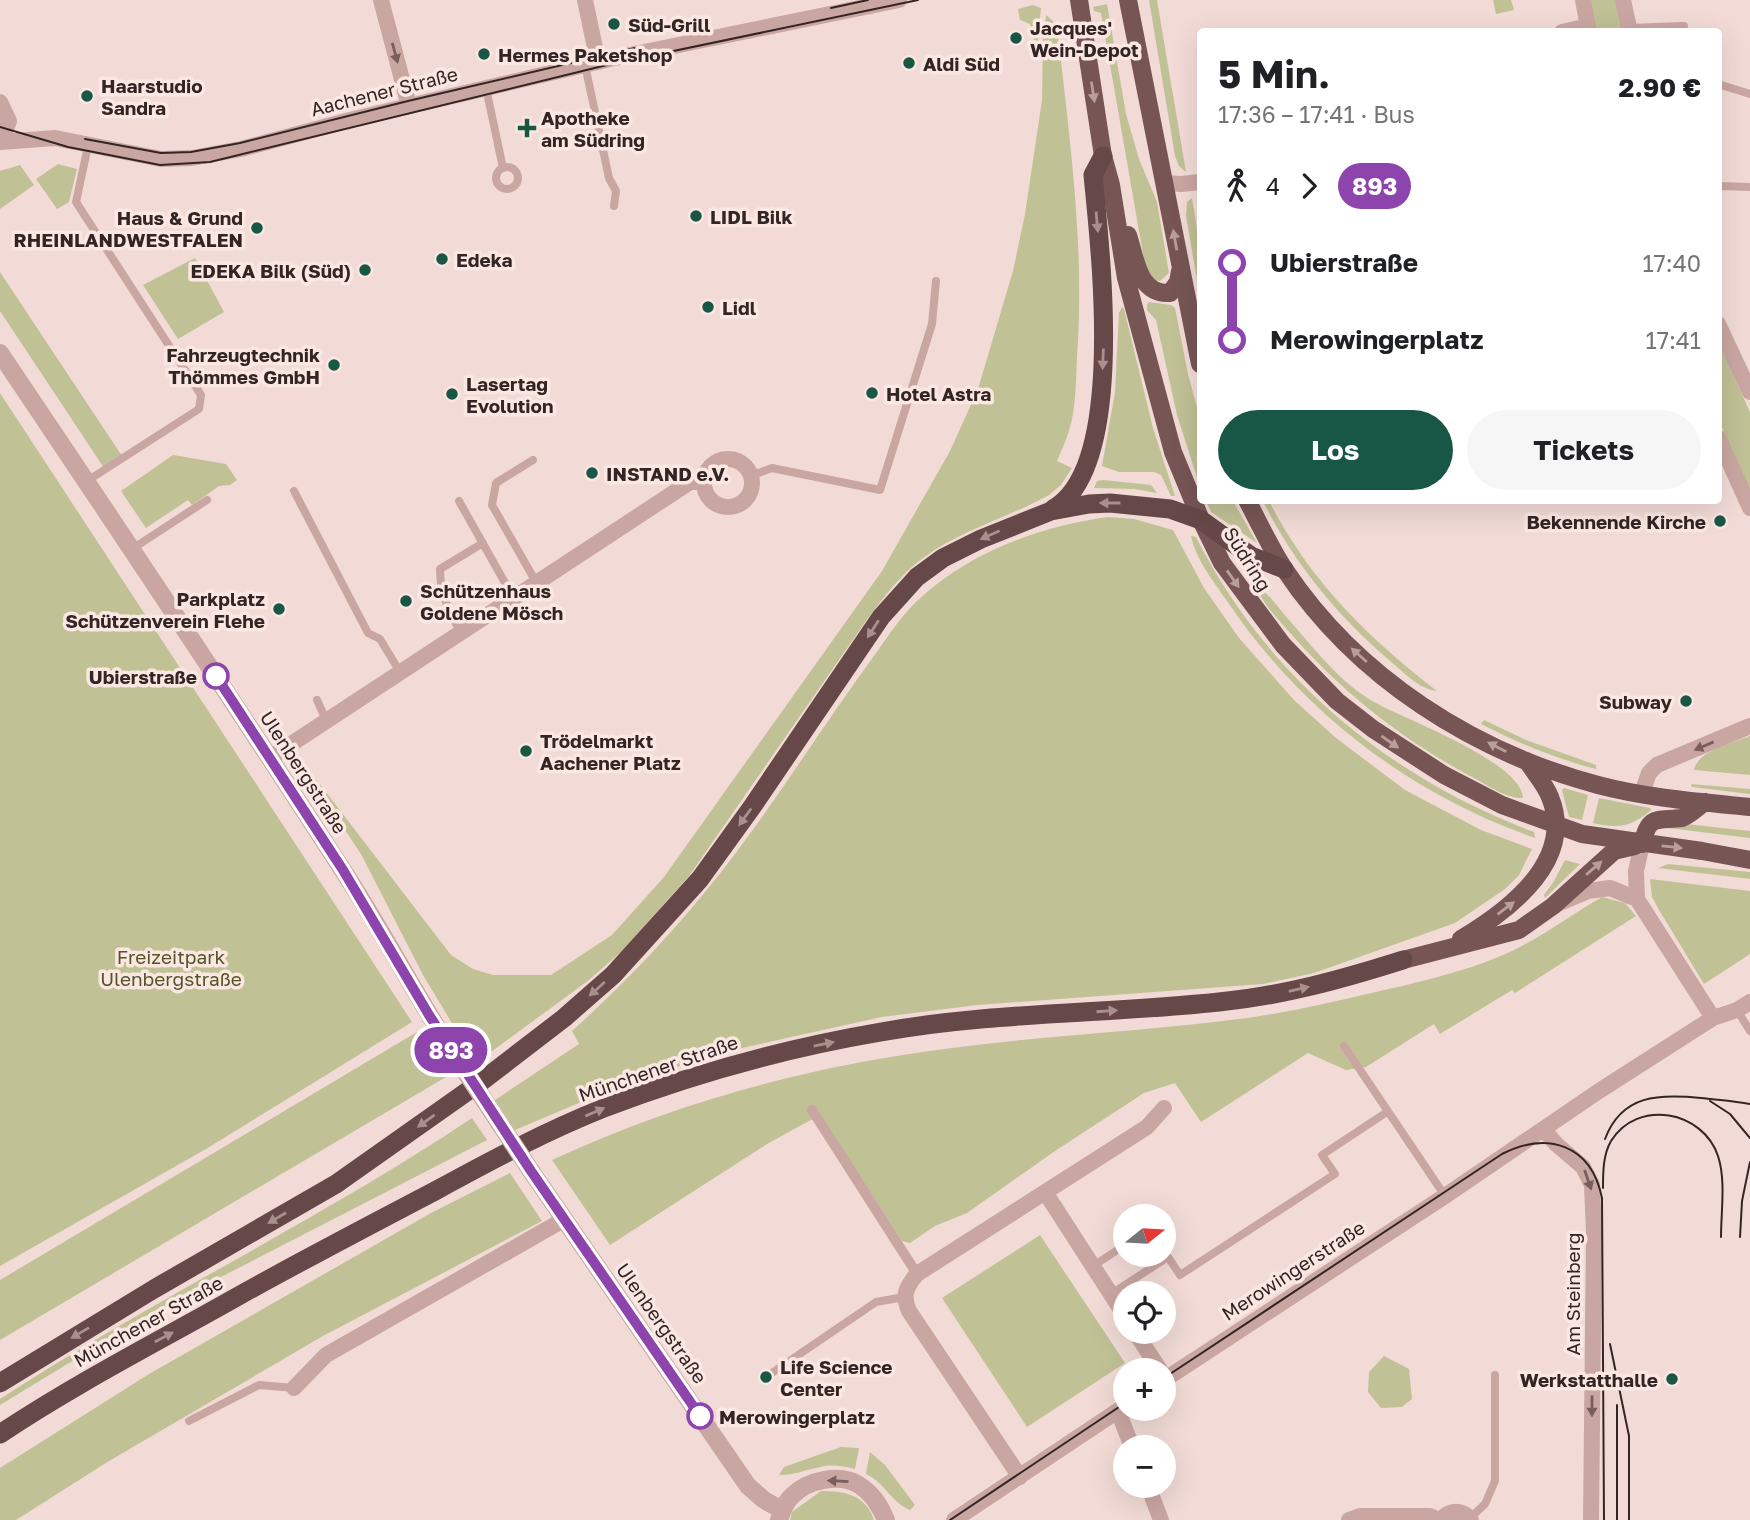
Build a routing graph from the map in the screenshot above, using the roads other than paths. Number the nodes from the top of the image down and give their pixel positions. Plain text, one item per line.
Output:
1 (380, 0) edge
2 (585, 0) edge
3 (899, 0) edge
4 (1079, 0) edge
5 (1128, 0) edge
6 (1583, 0) edge
7 (1622, 0) edge
8 (836, 7) edge
9 (1589, 28) edge
10 (1629, 28) edge
11 (1657, 28) edge
12 (1684, 28) edge
13 (591, 64) junction
14 (1722, 85) edge
15 (486, 88) junction
16 (1750, 94) edge
17 (0, 102) edge
18 (409, 106) junction
19 (0, 142) edge
20 (88, 146) junction
21 (1103, 156) junction
22 (503, 168) dead end
23 (1165, 183) junction
24 (1197, 183) edge
25 (1111, 185) junction
26 (1722, 186) edge
27 (1750, 187) edge
28 (614, 206) dead end
29 (1181, 270) junction
30 (936, 281) dead end
31 (1722, 332) edge
32 (1197, 344) edge
33 (0, 353) edge
34 (1750, 392) edge
35 (1722, 446) edge
36 (533, 460) dead end
37 (750, 476) junction
38 (86, 482) junction
39 (704, 482) junction
40 (294, 491) dead end
41 (206, 500) dead end
42 (459, 500) dead end
43 (1249, 504) edge
44 (1750, 508) edge
45 (1051, 511) junction
46 (1200, 520) junction
47 (483, 543) junction
48 (132, 549) junction
49 (1284, 569) junction
50 (536, 582) junction
51 (513, 597) junction
52 (461, 633) junction
53 (400, 673) junction
54 (317, 701) dead end
55 (327, 720) junction
56 (1750, 726) edge
57 (270, 758) junction
58 (1527, 761) junction
59 (1642, 793) junction
60 (1705, 802) junction
61 (1750, 807) edge
62 (1556, 824) junction
63 (1642, 844) junction
64 (1750, 860) edge
65 (1637, 899) junction
66 (1553, 906) junction
67 (1449, 946) junction
68 (1403, 960) joint
69 (1744, 1006) edge
70 (1713, 1018) junction
71 (1750, 1031) edge
72 (1344, 1046) dead end
73 (1164, 1108) dead end
74 (812, 1110) dead end
75 (1387, 1112) junction
76 (1544, 1130) junction
77 (1045, 1192) junction
78 (1445, 1196) junction
79 (565, 1219) junction
80 (1113, 1253) edge
81 (1093, 1266) junction
82 (917, 1274) junction
83 (1111, 1294) junction
84 (904, 1297) junction
85 (1113, 1297) edge
86 (1176, 1368) edge
87 (1495, 1375) dead end
88 (766, 1377) dead end
89 (0, 1383) edge
90 (294, 1388) joint
91 (1113, 1414) edge
92 (189, 1421) dead end
93 (0, 1434) edge
94 (1020, 1476) junction
95 (1153, 1498) edge
96 (781, 1515) edge
97 (1470, 1519) edge
98 (886, 1520) edge
99 (954, 1520) edge
100 (1161, 1520) edge
101 (1349, 1520) edge
102 (1440, 1520) edge
103 (1591, 1520) edge

1 -> 18 street
2 - 13 street
3 - 8 street, Aachener Straße
4 -> 21 main road, Südring
5 - 23 main road
6 - 9 street
7 - 10 street
8 - 13 street, Aachener Straße
11 - 12 lane
13 - 15 street, Aachener Straße
13 - 28 lane
14 - 16 lane
15 - 18 street, Aachener Straße
15 - 22 lane
17 - 19 street, Aachener Straße
18 - 20 street, Aachener Straße
19 - 20 street, Aachener Straße
20 - 38 lane
21 - 25 main road, Südring
21 -> 45 highway
23 - 24 street
29 -> 23 main road
25 - 29 main road
25 - 46 main road, Südring
26 - 27 lane
29 - 32 main road
30 - 37 lane
31 - 34 street
33 - 38 street, Ulenbergstraße
35 - 44 street
36 - 50 lane
37 - 39 street
37 - 39 street
38 - 48 street, Ulenbergstraße
39 - 50 street
40 - 53 lane
41 - 48 lane
42 - 47 lane
43 - 49 main road, Südring
46 -> 45 highway
45 -> 89 highway, Münchener Straße
46 - 49 highway
46 -> 62 main road, Südring
47 - 51 lane
47 - 52 lane
48 - 57 street, Ulenbergstraße
58 -> 49 main road, Südring
50 - 51 street
51 - 52 street
52 - 53 street
53 - 55 street
54 - 55 lane
55 - 57 street
56 -> 59 street
57 - 79 street, Ulenbergstraße, bridge
58 - 59 main road, Südring
58 - 62 main road
59 - 60 main road, Südring
60 - 61 main road, Südring
60 - 63 main road
62 - 63 main road, Südring
67 -> 62 main road
63 -> 64 main road, Südring
63 - 65 street
66 -> 63 main road
65 - 66 street
65 - 70 street
66 - 67 main road
67 - 68 main road
93 -> 68 highway, Münchener Straße
69 - 70 street, Merowingerstraße
69 - 71 lane
70 - 76 street, Merowingerstraße
72 - 75 lane
73 - 77 street
74 - 82 street
75 - 78 lane
75 - 83 lane
76 - 78 street, Merowingerstraße
76 -> 103 street, Am Steinberg
77 - 81 street
77 - 82 street
78 - 86 street, Merowingerstraße
79 - 90 street
79 - 96 street, Ulenbergstraße
80 - 81 lane
81 - 83 street
82 - 84 street
83 - 85 street
84 - 88 lane
84 - 94 street
87 - 97 lane
90 - 92 lane
91 - 94 street
94 - 99 street
95 - 100 street
98 -> 96 street
97 - 102 street
101 - 102 street

